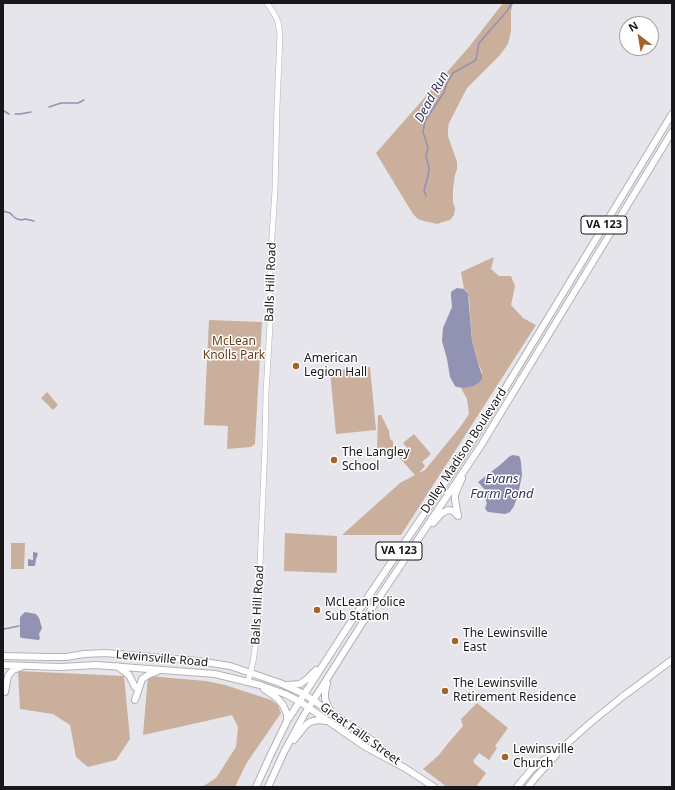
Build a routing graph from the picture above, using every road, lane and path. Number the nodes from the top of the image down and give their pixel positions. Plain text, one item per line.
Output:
1 (267, 3) edge
2 (672, 114) edge
3 (672, 132) edge
4 (474, 456) junction
5 (417, 541) junction
6 (3, 656) edge
7 (672, 660) edge
8 (326, 661) junction
9 (3, 664) edge
10 (30, 665) junction
11 (117, 666) junction
12 (159, 670) junction
13 (251, 673) junction
14 (327, 679) junction
15 (248, 682) junction
16 (284, 685) junction
17 (260, 686) junction
18 (3, 687) edge
19 (135, 687) dead end
20 (304, 694) junction
21 (135, 700) dead end
22 (299, 701) junction
23 (314, 701) junction
24 (309, 708) junction
25 (332, 713) junction
26 (287, 721) junction
27 (330, 722) junction
28 (560, 749) junction
29 (284, 752) junction
30 (405, 768) junction
31 (256, 787) edge
32 (268, 787) edge
33 (434, 787) edge
34 (517, 787) edge
35 (528, 787) edge

1 - 13 street, Balls Hill Road
2 - 8 main road, Dolley Madison Boulevard / VA 123
3 - 4 main road, Dolley Madison Boulevard / VA 123
4 - 5 main road, Dolley Madison Boulevard / VA 123
4 - 5 main road
5 - 14 main road, Dolley Madison Boulevard / VA 123
6 - 13 main road, Lewinsville Road
7 - 28 main road
8 - 16 main road
8 - 20 main road, Dolley Madison Boulevard / VA 123
9 - 10 main road, Lewinsville Road
10 - 11 main road, Lewinsville Road
10 - 18 main road
11 - 12 main road, Lewinsville Road
11 - 19 main road
12 - 15 main road, Lewinsville Road
12 - 21 main road
13 - 15 street, Balls Hill Road
13 - 16 main road, Lewinsville Road
14 - 23 main road, Dolley Madison Boulevard / VA 123
14 - 25 main road
15 - 17 main road, Lewinsville Road
16 - 20 main road, Lewinsville Road
17 - 22 main road, Lewinsville Road
17 - 26 main road
20 - 22 main road, Dolley Madison Boulevard / VA 123
20 - 23 main road, Lewinsville Road
22 - 24 main road, Lewinsville Road
22 - 26 main road, Dolley Madison Boulevard / VA 123
23 - 24 main road, Dolley Madison Boulevard / VA 123
23 - 25 main road, Great Falls Street
24 - 27 main road, Great Falls Street
24 - 29 main road, Dolley Madison Boulevard / VA 123
25 - 30 main road, Great Falls Street
26 - 31 main road, Dolley Madison Boulevard / VA 123
27 - 29 main road
27 - 30 main road, Great Falls Street
28 - 34 main road
28 - 35 main road
29 - 32 main road, Dolley Madison Boulevard / VA 123
30 - 33 main road, Great Falls Street

